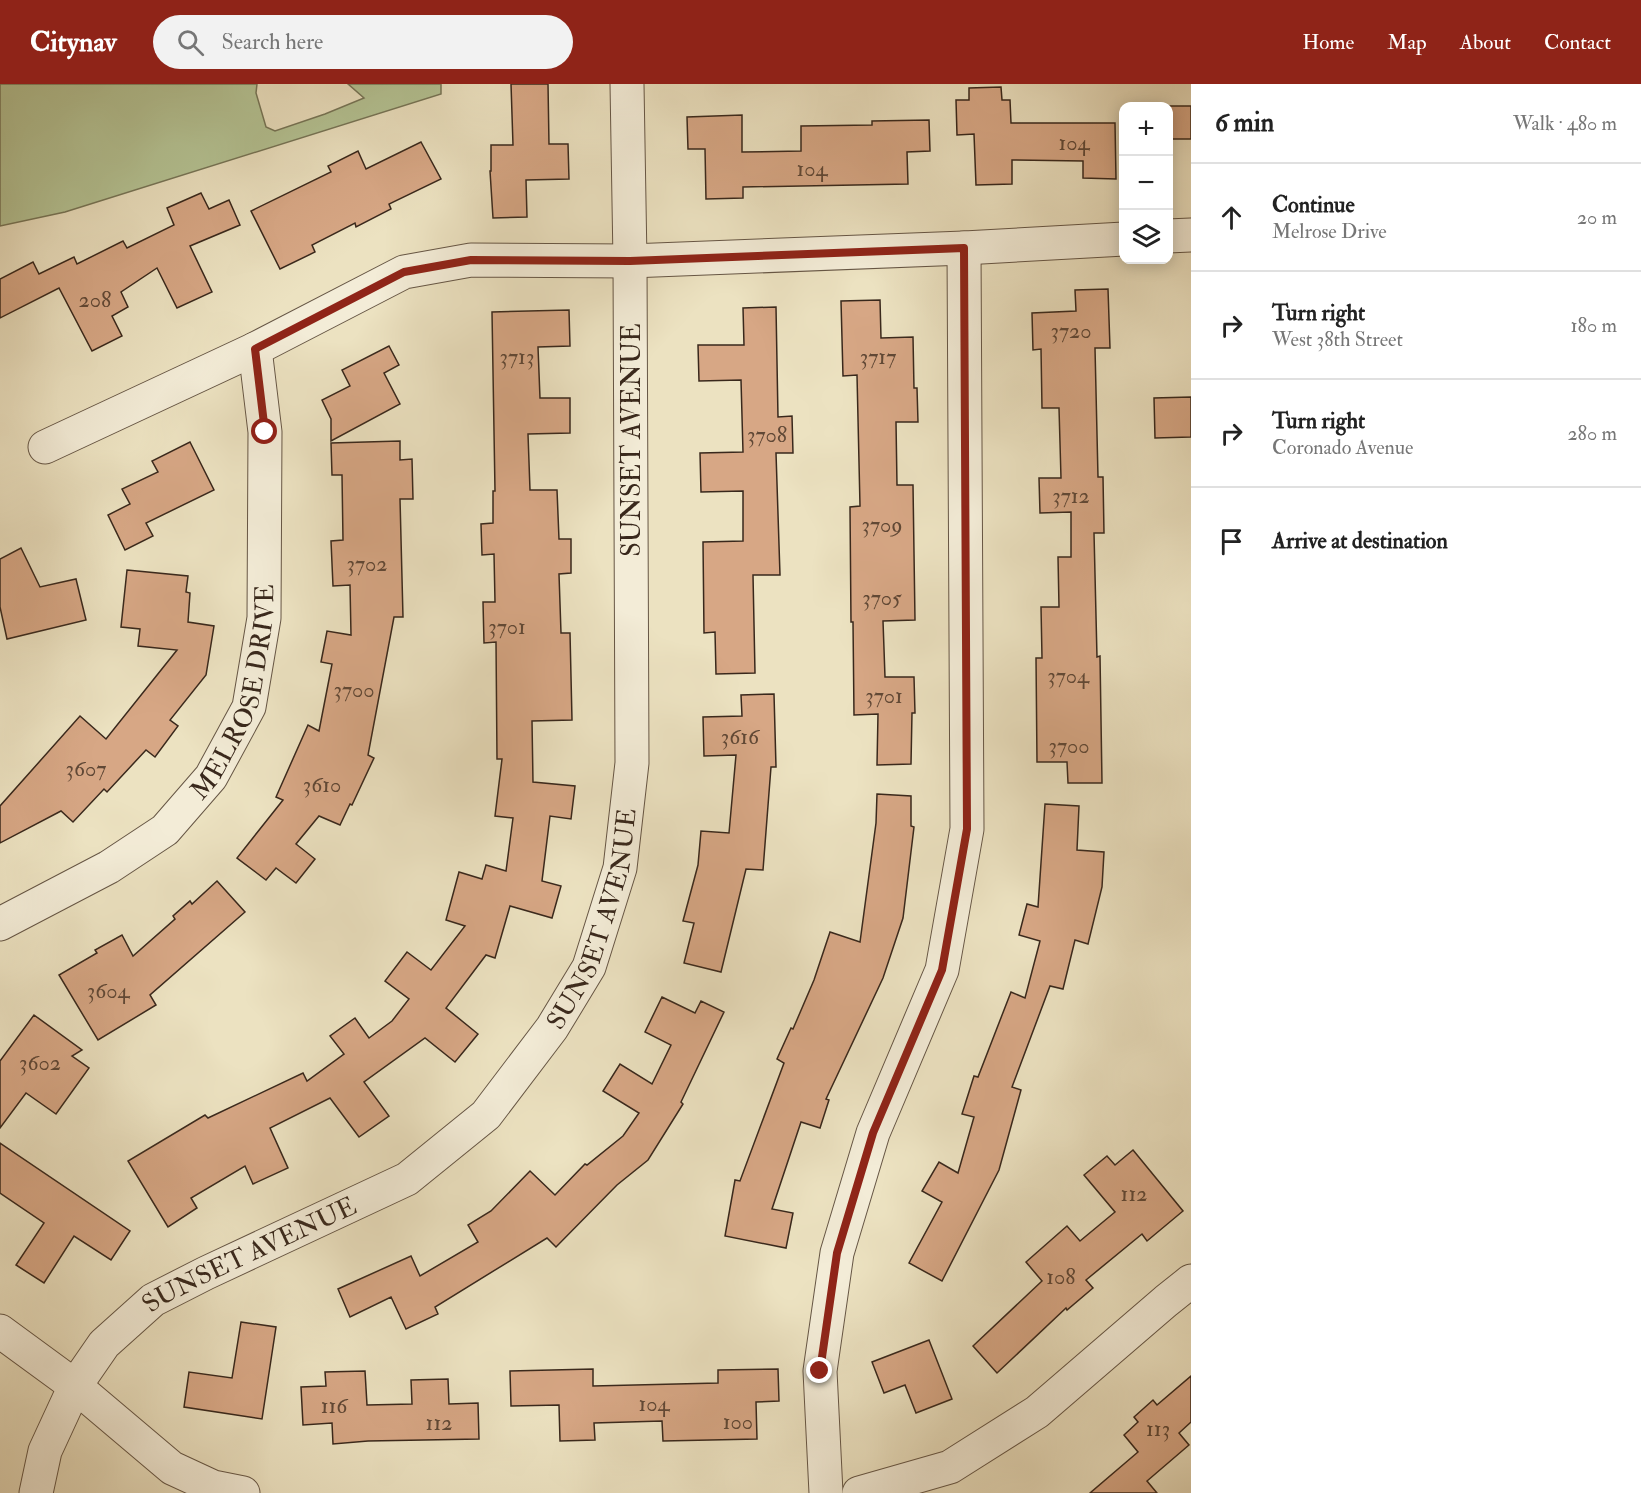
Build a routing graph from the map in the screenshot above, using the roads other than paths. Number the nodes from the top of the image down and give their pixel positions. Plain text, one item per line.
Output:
1 (627, 84) edge
2 (1191, 235) edge
3 (1173, 236) edge
4 (1119, 239) edge
5 (964, 248) junction
6 (630, 261) junction
7 (255, 349) junction
8 (45, 447) dead end
9 (0, 924) edge
10 (1191, 1281) edge
11 (0, 1331) edge
12 (75, 1386) junction
13 (36, 1493) edge
14 (243, 1493) edge
15 (826, 1493) edge
16 (859, 1493) edge

1 - 6 street, SUNSET AVENUE
2 - 3 street
4 - 5 street
5 - 6 street
5 - 15 street
6 - 7 street
6 - 12 street, SUNSET AVENUE
7 - 8 street
7 - 9 street, MELROSE DRIVE
10 - 16 street
11 - 12 street
12 - 13 street, SUNSET AVENUE
12 - 14 street

